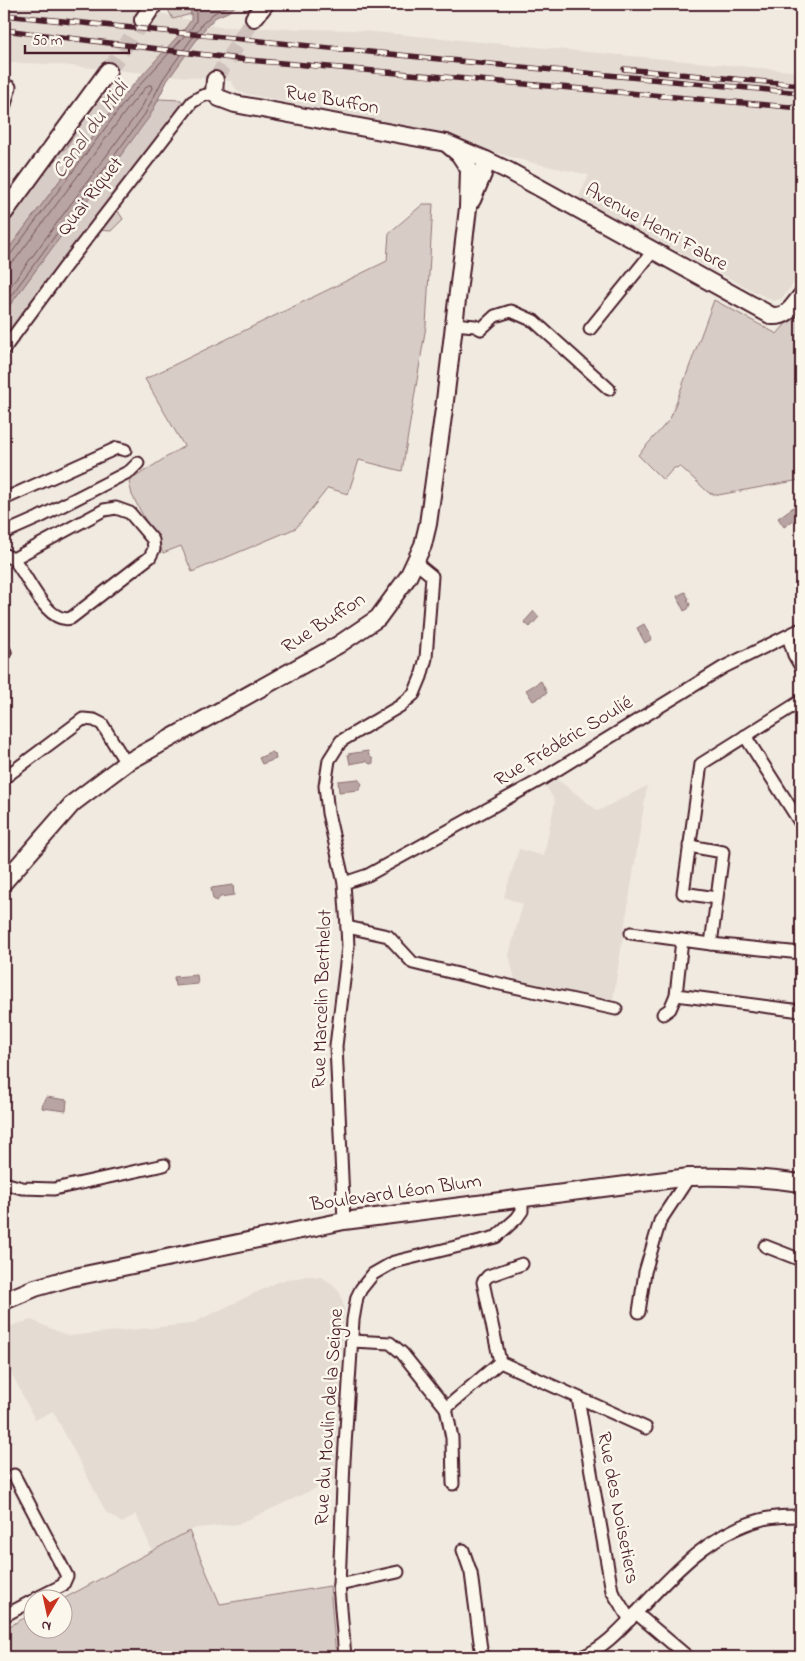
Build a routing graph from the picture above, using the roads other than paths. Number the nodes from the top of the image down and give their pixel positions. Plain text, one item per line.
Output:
1 (154, 4) edge
2 (265, 4) edge
3 (254, 18) tunnel mouth
4 (143, 20) tunnel mouth
5 (108, 70) tunnel mouth
6 (10, 86) dead end
7 (214, 86) joint
8 (4, 108) edge
9 (446, 143) junction
10 (486, 160) junction
11 (468, 208) junction
12 (4, 213) edge
13 (654, 250) junction
14 (801, 296) edge
15 (454, 324) junction
16 (590, 329) dead end
17 (4, 349) edge
18 (609, 389) dead end
19 (125, 450) dead end
20 (138, 463) dead end
21 (4, 499) edge
22 (4, 533) edge
23 (8, 557) edge
24 (416, 562) junction
25 (801, 629) edge
26 (788, 636) junction
27 (801, 668) edge
28 (801, 702) edge
29 (745, 736) junction
30 (126, 764) junction
31 (4, 778) edge
32 (801, 824) edge
33 (689, 846) junction
34 (4, 882) edge
35 (344, 883) junction
36 (716, 898) junction
37 (348, 928) junction
38 (631, 933) dead end
39 (682, 940) junction
40 (711, 944) junction
41 (801, 953) edge
42 (676, 995) junction
43 (616, 1009) dead end
44 (801, 1011) edge
45 (663, 1014) dead end
46 (164, 1165) dead end
47 (689, 1177) junction
48 (4, 1183) edge
49 (801, 1183) edge
50 (522, 1198) junction
51 (344, 1221) junction
52 (765, 1246) dead end
53 (801, 1260) edge
54 (522, 1264) dead end
55 (4, 1301) edge
56 (639, 1312) dead end
57 (352, 1341) junction
58 (500, 1362) junction
59 (578, 1398) junction
60 (446, 1408) junction
61 (646, 1428) dead end
62 (14, 1475) dead end
63 (454, 1484) dead end
64 (801, 1516) edge
65 (463, 1550) dead end
66 (398, 1572) dead end
67 (339, 1585) junction
68 (59, 1588) edge
69 (22, 1606) edge
70 (4, 1616) edge
71 (633, 1617) junction
72 (345, 1657) edge
73 (482, 1657) edge
74 (581, 1657) edge
75 (688, 1657) edge

1 - 4 street
2 - 3 street
5 - 12 street
6 - 8 street
7 - 9 street, Rue Buffon
7 - 17 street, Quai Riquet
9 - 10 street, Rue Buffon
9 - 11 street, Rue Buffon
10 - 11 street, Rue Buffon
10 - 13 street, Avenue Henri Fabre
11 - 15 street, Rue Buffon
13 - 14 street, Avenue Henri Fabre
13 - 16 street
15 - 18 street
15 - 24 street, Rue Buffon
19 - 21 street
20 - 22 street
23 - 23 street
24 - 30 street, Rue Buffon
24 - 35 street, Rue Marcelin Berthelot
25 - 26 street, Rue Frédéric Soulié
26 - 27 street
26 - 35 street, Rue Frédéric Soulié
28 - 29 street
29 - 32 street
29 - 33 street
30 - 31 street
30 - 34 street, Rue Buffon
33 - 36 street
33 - 36 street
35 - 37 street, Rue Marcelin Berthelot
36 - 40 street
37 - 43 street
37 - 51 street, Rue Marcelin Berthelot
38 - 39 street
39 - 40 street
39 - 42 street
40 - 41 street
42 - 44 street
42 - 45 street
46 - 48 street
47 - 49 street, Boulevard Léon Blum
47 - 50 street, Boulevard Léon Blum
47 - 56 street
50 - 51 street, Boulevard Léon Blum
50 - 57 street, Rue du Moulin de la Seigne
51 - 55 street, Boulevard Léon Blum
52 - 53 street
54 - 58 street
57 - 60 street
57 - 67 street, Rue du Moulin de la Seigne
58 - 59 street
58 - 60 street
59 - 61 street
59 - 71 street, Rue des Noisetiers
60 - 63 street
62 - 68 street
64 - 71 street
65 - 73 street
66 - 67 street
67 - 72 street, Rue du Moulin de la Seigne
69 - 70 street
71 - 74 street
71 - 75 street, Rue des Noisetiers

